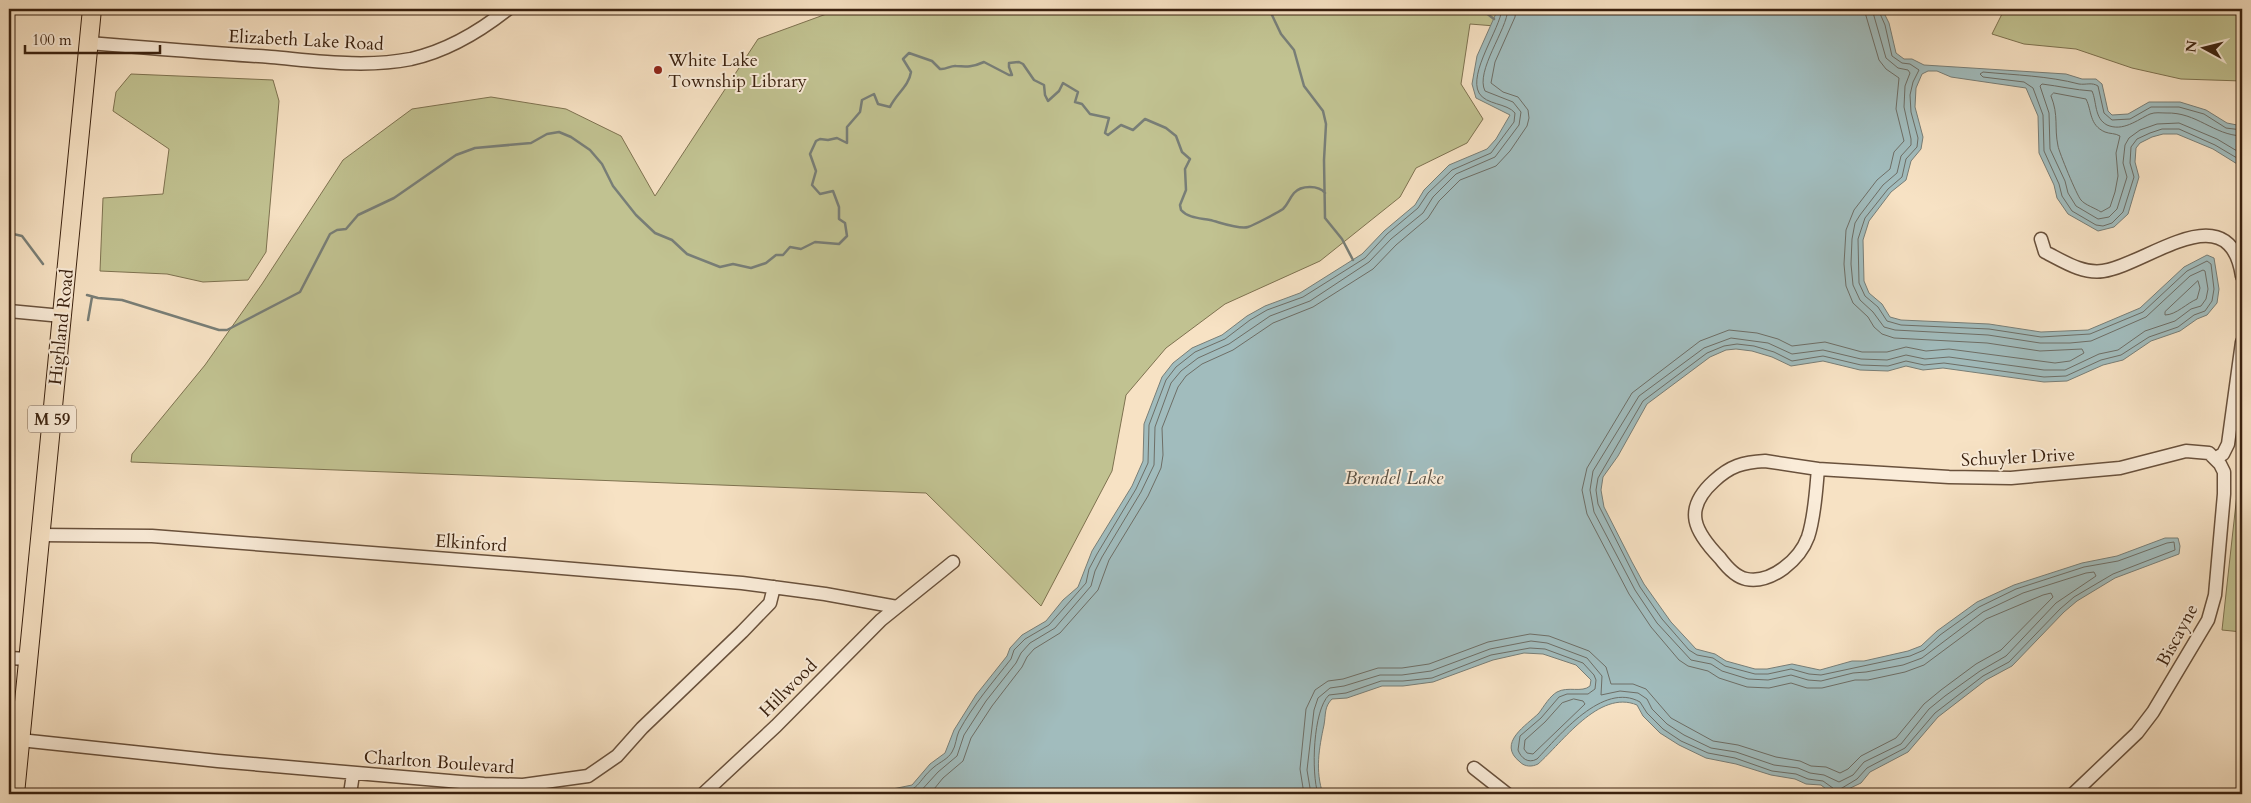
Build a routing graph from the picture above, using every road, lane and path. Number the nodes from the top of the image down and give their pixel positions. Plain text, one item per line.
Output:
1 (92, 9) edge
2 (508, 9) edge
3 (89, 43) junction
4 (2041, 239) dead end
5 (2242, 276) edge
6 (9, 312) edge
7 (62, 316) junction
8 (2242, 342) edge
9 (2216, 458) junction
10 (1818, 469) junction
11 (40, 535) junction
12 (953, 562) dead end
13 (774, 587) junction
14 (897, 607) junction
15 (9, 658) edge
16 (28, 659) junction
17 (20, 740) junction
18 (1474, 768) dead end
19 (352, 774) junction
20 (15, 794) edge
21 (350, 794) edge
22 (703, 794) edge
23 (1507, 794) edge
24 (2073, 794) edge

1 - 3 highway, Highland Road / M 59
2 - 3 street, Elizabeth Lake Road
3 - 7 highway, Highland Road / M 59
4 - 5 street
6 - 7 street
7 - 11 highway, Highland Road / M 59
8 - 9 street
9 - 10 street, Schuyler Drive
9 - 24 street, Biscayne
10 - 10 street, Schuyler Drive
11 - 13 street, Elkinford
11 - 16 highway, Highland Road / M 59
12 - 14 street, Hillwood
13 - 14 street, Elkinford
13 - 19 street, Charlton Boulevard
14 - 22 street, Hillwood
15 - 16 street
16 - 17 highway, Highland Road / M 59
17 - 19 street, Charlton Boulevard
17 - 20 highway, Highland Road / M 59
18 - 23 street
19 - 21 street

